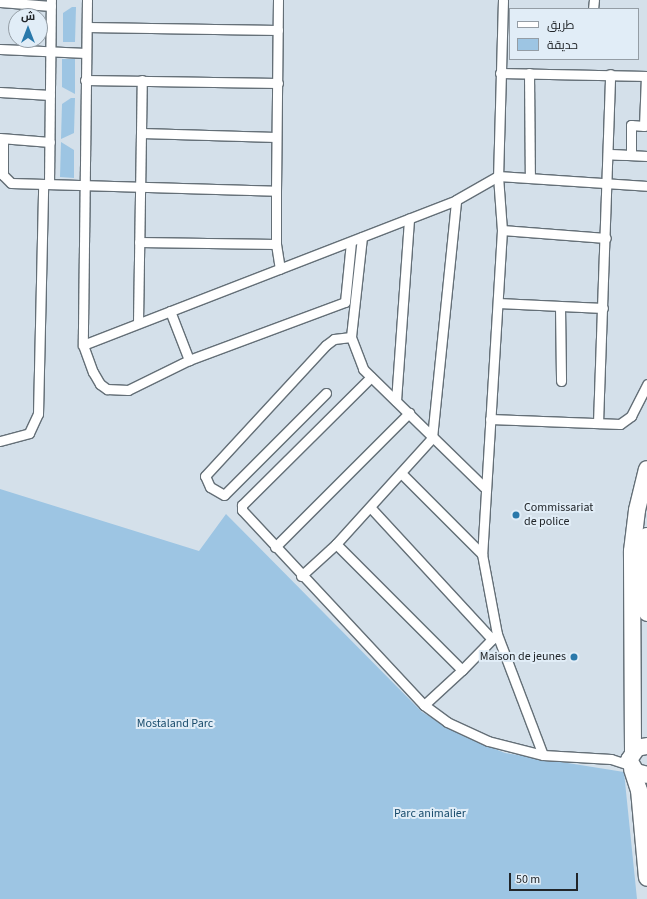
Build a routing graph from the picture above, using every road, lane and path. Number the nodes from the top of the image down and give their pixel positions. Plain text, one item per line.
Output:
1 (87, 0) edge
2 (278, 0) edge
3 (503, 0) edge
4 (0, 2) edge
5 (51, 3) edge
6 (87, 27) junction
7 (278, 30) junction
8 (0, 49) edge
9 (51, 52) junction
10 (86, 53) junction
11 (500, 73) junction
12 (529, 74) junction
13 (610, 74) junction
14 (647, 76) edge
15 (85, 80) junction
16 (142, 80) junction
17 (278, 83) junction
18 (0, 92) edge
19 (50, 96) junction
20 (141, 133) junction
21 (276, 137) junction
22 (2, 138) edge
23 (50, 142) junction
24 (608, 154) junction
25 (647, 156) edge
26 (498, 176) junction
27 (530, 178) junction
28 (608, 183) junction
29 (46, 185) junction
30 (84, 185) junction
31 (140, 185) junction
32 (647, 186) edge
33 (276, 191) junction
34 (456, 200) junction
35 (409, 218) junction
36 (502, 230) junction
37 (362, 237) junction
38 (606, 238) junction
39 (139, 242) junction
40 (351, 242) junction
41 (276, 244) junction
42 (280, 269) junction
43 (498, 303) junction
44 (560, 306) junction
45 (603, 308) junction
46 (170, 311) junction
47 (138, 323) junction
48 (351, 337) junction
49 (83, 345) junction
50 (189, 360) junction
51 (371, 377) junction
52 (561, 382) dead end
53 (647, 384) edge
54 (326, 393) dead end
55 (396, 401) junction
56 (409, 413) junction
57 (490, 418) junction
58 (598, 423) junction
59 (432, 438) junction
60 (0, 441) edge
61 (647, 469) edge
62 (401, 473) junction
63 (484, 487) junction
64 (370, 507) junction
65 (647, 536) edge
66 (336, 544) junction
67 (275, 547) junction
68 (482, 554) junction
69 (301, 576) junction
70 (647, 613) edge
71 (494, 636) junction
72 (462, 670) junction
73 (424, 705) junction
74 (542, 755) junction
75 (637, 760) edge
76 (647, 878) edge

1 - 6 street
2 - 7 street
3 - 11 street
4 - 5 street
5 - 9 street
6 - 7 street
6 - 10 street
7 - 17 street
8 - 9 street
9 - 10 street
9 - 19 street
10 - 15 street
11 - 12 street
11 - 26 street
12 - 13 street
12 - 27 street
13 - 14 street
13 - 24 street
14 - 24 street
15 - 16 street
15 - 30 street
16 - 17 street
16 - 20 street
17 - 21 street
18 - 19 street
19 - 23 street
20 - 21 street
20 - 31 street
21 - 33 street
22 - 23 street
22 - 29 street
23 - 29 street
24 - 25 street
24 - 28 street
26 - 27 street
26 - 34 street
26 - 36 street
27 - 28 street
28 - 32 street
28 - 38 street
29 - 30 street
29 - 60 street
30 - 31 street
30 - 49 street
31 - 33 street
31 - 39 street
33 - 41 street
34 - 35 street
34 - 59 street
35 - 37 street
35 - 55 street
36 - 38 street
36 - 43 street
37 - 40 street
37 - 48 street
38 - 45 street
39 - 41 street
39 - 47 street
40 - 42 street
40 - 50 street
41 - 42 street
42 - 46 street
43 - 44 street
43 - 57 street
44 - 45 street
44 - 52 street
45 - 58 street
46 - 47 street
46 - 50 street
47 - 49 street
48 - 51 street
48 - 54 street
49 - 50 street
51 - 55 street
51 - 67 street
53 - 58 street
55 - 56 street
56 - 59 street
56 - 67 street
57 - 58 street
57 - 63 street
59 - 62 street
59 - 63 street
61 - 75 highway
62 - 64 street
62 - 68 street
63 - 68 street
64 - 66 street
64 - 71 street
65 - 70 highway
66 - 69 street
66 - 72 street
67 - 69 street
68 - 71 street
69 - 73 street
71 - 72 street
71 - 74 street
72 - 73 street
73 - 74 street
74 - 75 street
75 - 76 highway

